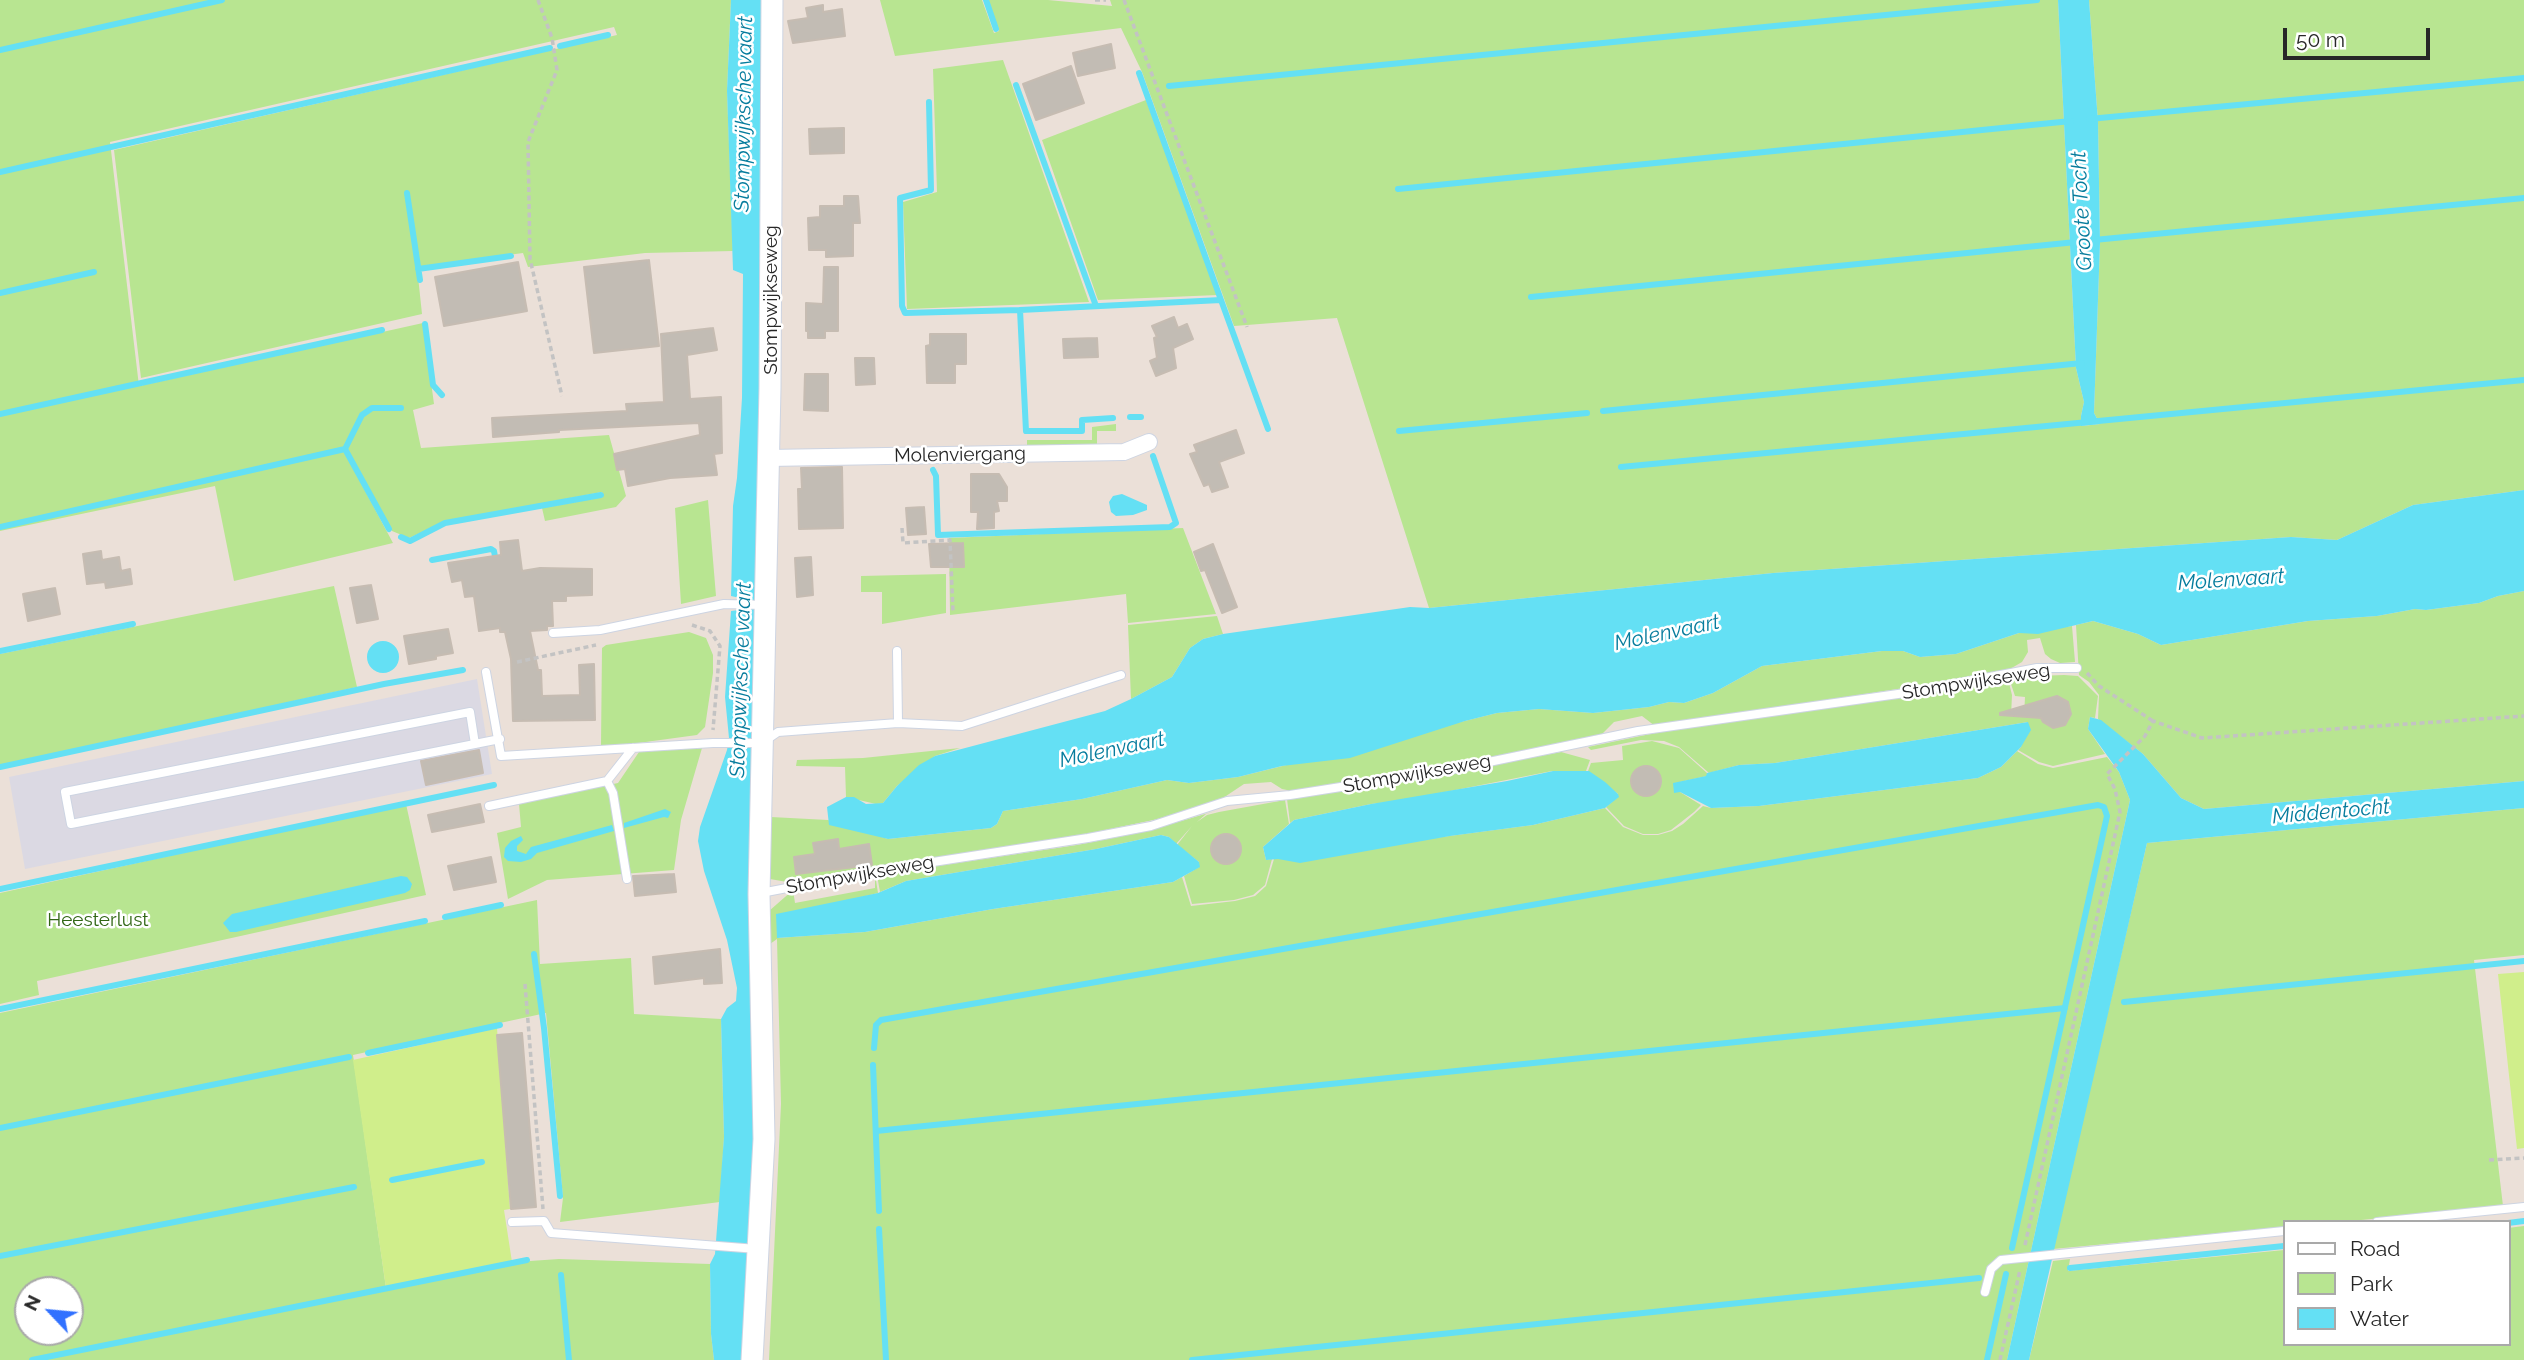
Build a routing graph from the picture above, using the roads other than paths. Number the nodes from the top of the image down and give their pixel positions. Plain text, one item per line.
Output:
1 (772, 0) edge
2 (1149, 442) dead end
3 (768, 458) junction
4 (763, 605) junction
5 (553, 633) dead end
6 (897, 651) dead end
7 (2077, 668) road end
8 (486, 671) dead end
9 (1121, 675) dead end
10 (898, 723) junction
11 (500, 739) junction
12 (758, 743) junction
13 (475, 744) junction
14 (633, 748) junction
15 (607, 781) junction
16 (489, 806) dead end
17 (627, 878) dead end
18 (759, 894) junction
19 (2524, 1207) edge
20 (2397, 1220) edge
21 (512, 1222) dead end
22 (2282, 1231) edge
23 (754, 1249) junction
24 (1985, 1292) dead end
25 (752, 1360) edge

1 - 3 street, Stompwijkseweg
2 - 3 street, Molenviergang
3 - 4 street, Stompwijkseweg
4 - 5 lane
4 - 12 street, Stompwijkseweg
6 - 10 lane
7 - 18 lane, Stompwijkseweg
8 - 11 lane
9 - 10 lane
10 - 12 lane
11 - 13 lane
11 - 14 lane
12 - 14 lane
12 - 18 street, Stompwijkseweg
13 - 13 lane
14 - 15 lane
15 - 16 lane
15 - 17 lane
18 - 23 street, Stompwijkseweg
19 - 20 lane
21 - 23 lane
22 - 24 lane
23 - 25 street, Stompwijkseweg

